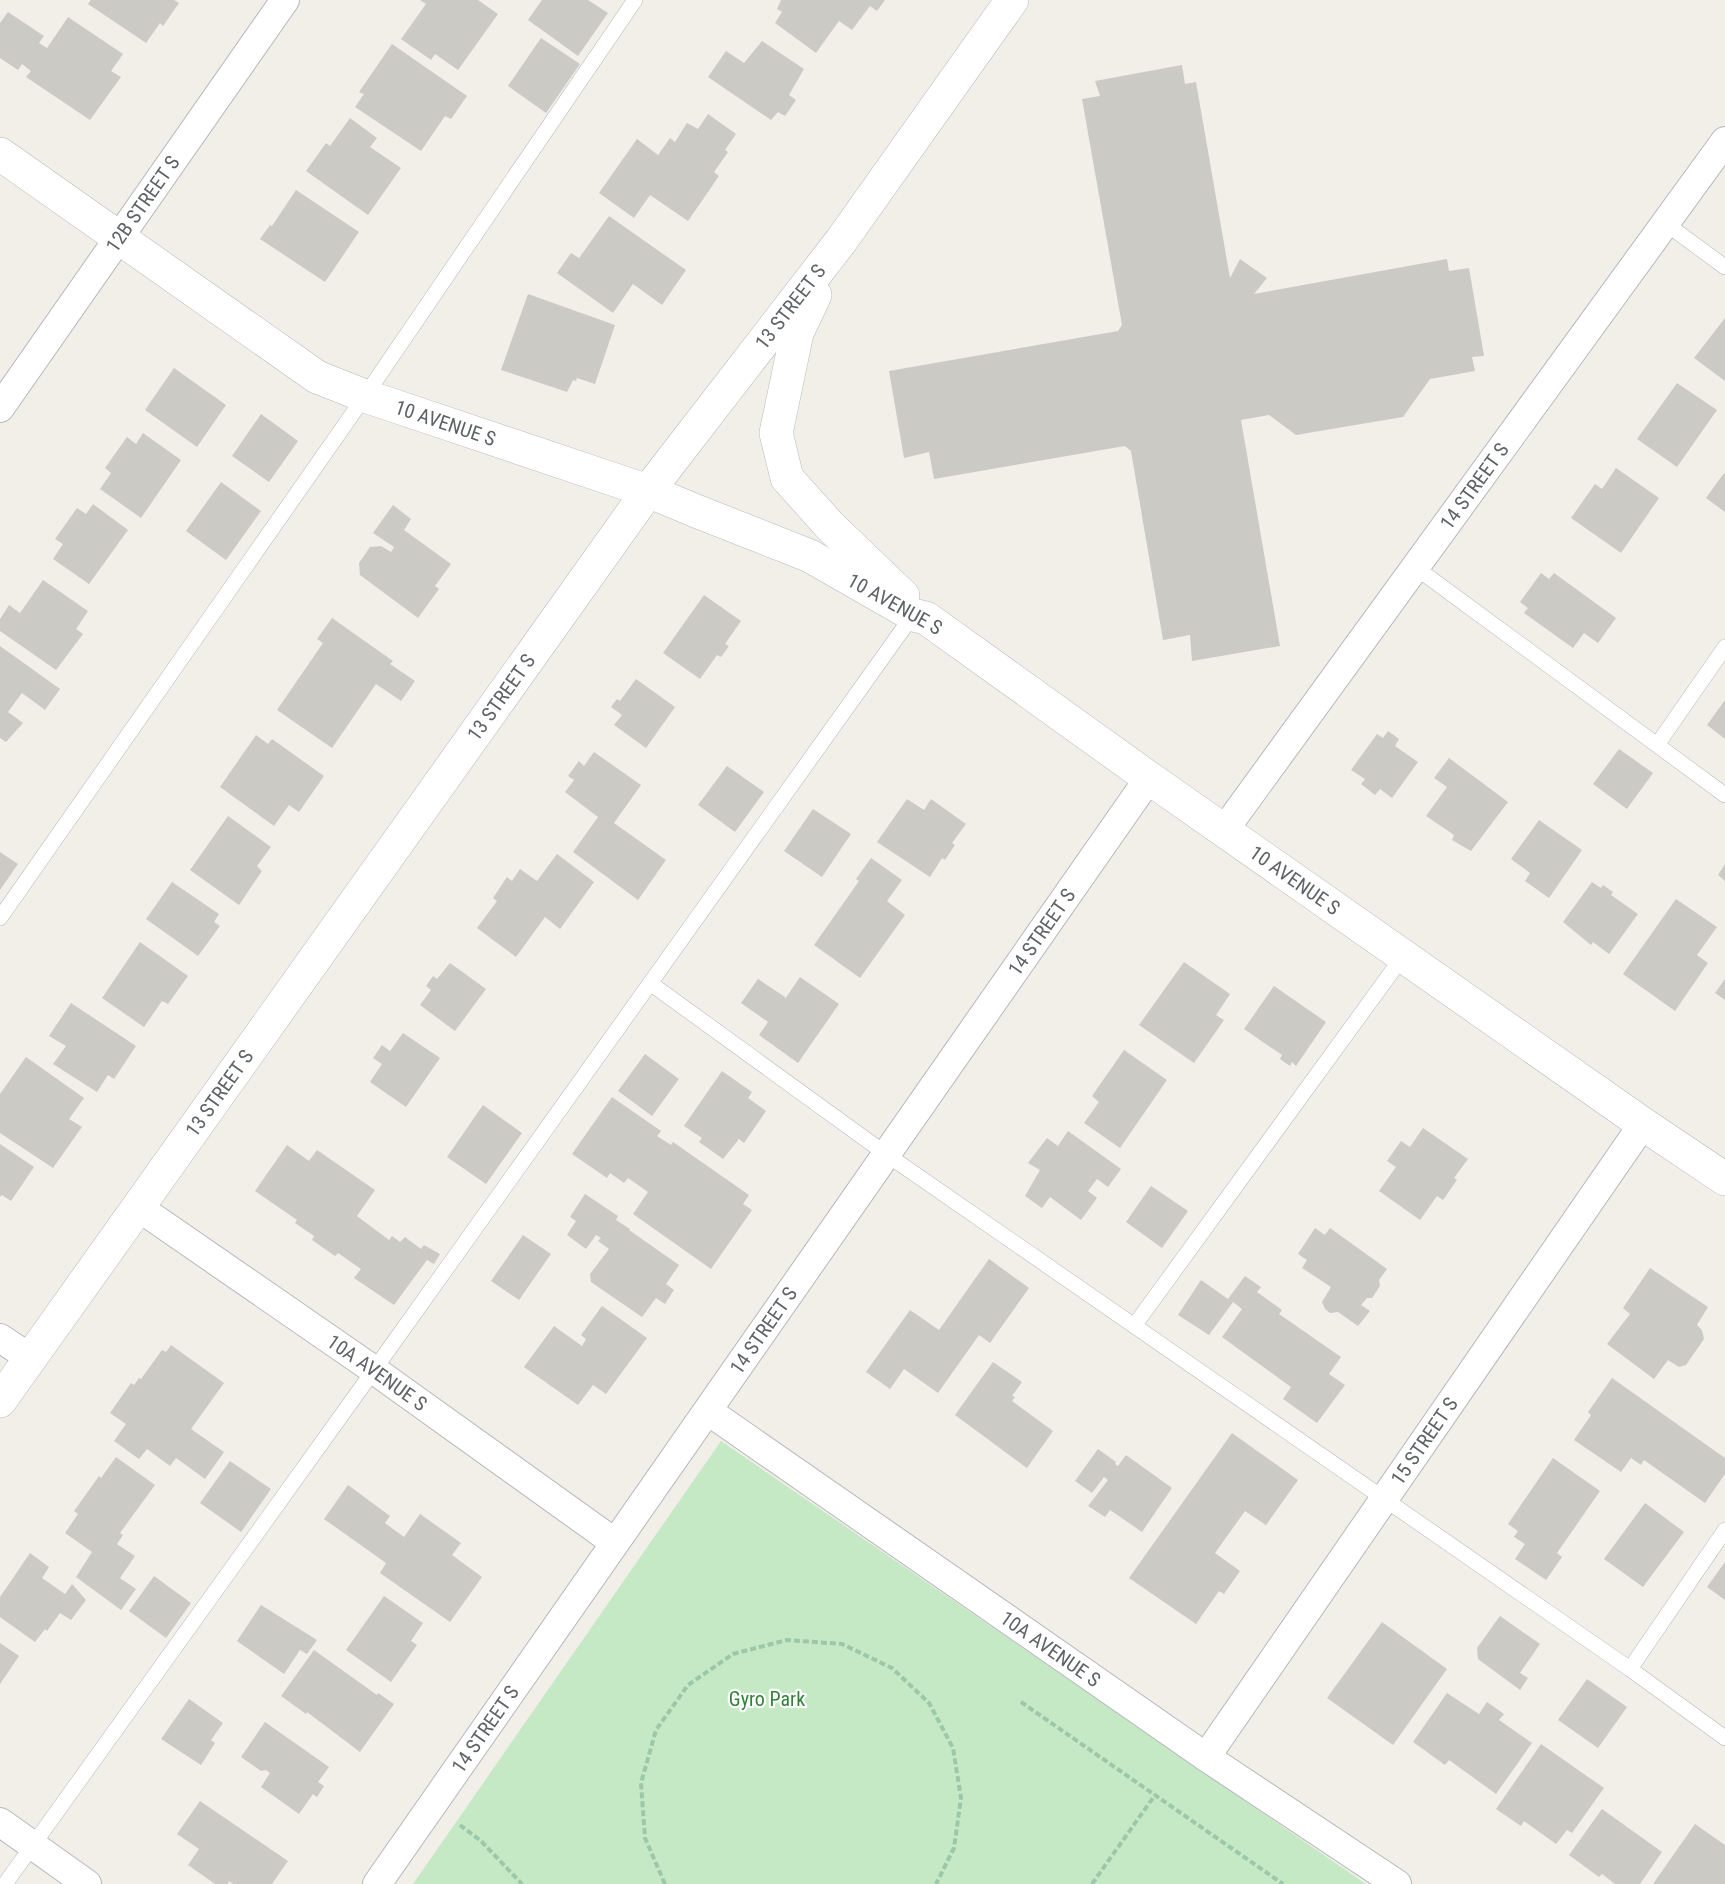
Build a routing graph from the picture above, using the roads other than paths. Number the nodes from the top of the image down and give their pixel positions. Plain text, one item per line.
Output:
1 (285, 0) edge
2 (635, 0) edge
3 (1012, 0) edge
4 (1725, 141) edge
5 (0, 154) edge
6 (1665, 223) junction
7 (118, 238) junction
8 (841, 241) junction
9 (1725, 267) edge
10 (365, 396) junction
11 (0, 408) edge
12 (648, 491) junction
13 (1415, 567) junction
14 (919, 616) junction
15 (1725, 647) edge
16 (1656, 745) junction
17 (1149, 778) junction
18 (1725, 795) edge
19 (1225, 829) junction
20 (0, 918) edge
21 (1404, 955) junction
22 (650, 983) junction
23 (1643, 1124) junction
24 (886, 1154) junction
25 (1725, 1179) edge
26 (138, 1207) junction
27 (1134, 1326) junction
28 (0, 1338) edge
29 (30, 1358) junction
30 (374, 1371) junction
31 (0, 1401) edge
32 (708, 1411) junction
33 (1384, 1499) junction
34 (1725, 1530) edge
35 (614, 1542) junction
36 (1630, 1669) junction
37 (1725, 1738) edge
38 (1206, 1757) junction
39 (0, 1822) edge
40 (32, 1845) junction
41 (5, 1884) edge
42 (87, 1884) edge
43 (377, 1884) edge
44 (1396, 1884) edge

1 - 7 street, 12B STREET S
2 - 10 lane
3 - 8 street, 13 STREET S
4 - 6 street, 14 STREET S
5 - 7 street, 10 AVENUE S
6 - 9 lane
6 - 13 street, 14 STREET S
7 - 10 street, 10 AVENUE S
7 - 11 street, 12B STREET S
8 - 12 street, 13 STREET S
8 - 14 street
10 - 12 street, 10 AVENUE S
10 - 20 lane
12 - 14 street, 10 AVENUE S
12 - 26 street, 13 STREET S
13 - 16 lane
13 - 19 street, 14 STREET S
14 - 17 street, 10 AVENUE S
14 - 22 lane
15 - 16 lane
16 - 18 lane
17 - 19 street, 10 AVENUE S
17 - 24 street, 14 STREET S
19 - 21 street, 10 AVENUE S
21 - 23 street, 10 AVENUE S
21 - 27 lane
22 - 24 lane
22 - 30 lane
23 - 25 street, 10 AVENUE S
23 - 33 street, 15 STREET S
24 - 27 lane
24 - 32 street, 14 STREET S
26 - 29 street, 13 STREET S
26 - 30 street, 10A AVENUE S
27 - 33 lane
28 - 29 street
29 - 31 street, 13 STREET S
30 - 35 street, 10A AVENUE S
30 - 40 lane
32 - 35 street, 14 STREET S
32 - 38 street, 10A AVENUE S
33 - 36 lane
33 - 38 street, 15 STREET S
34 - 36 lane
35 - 43 street, 14 STREET S
36 - 37 lane
38 - 44 street, 10A AVENUE S
39 - 40 street
40 - 41 lane
40 - 42 street

